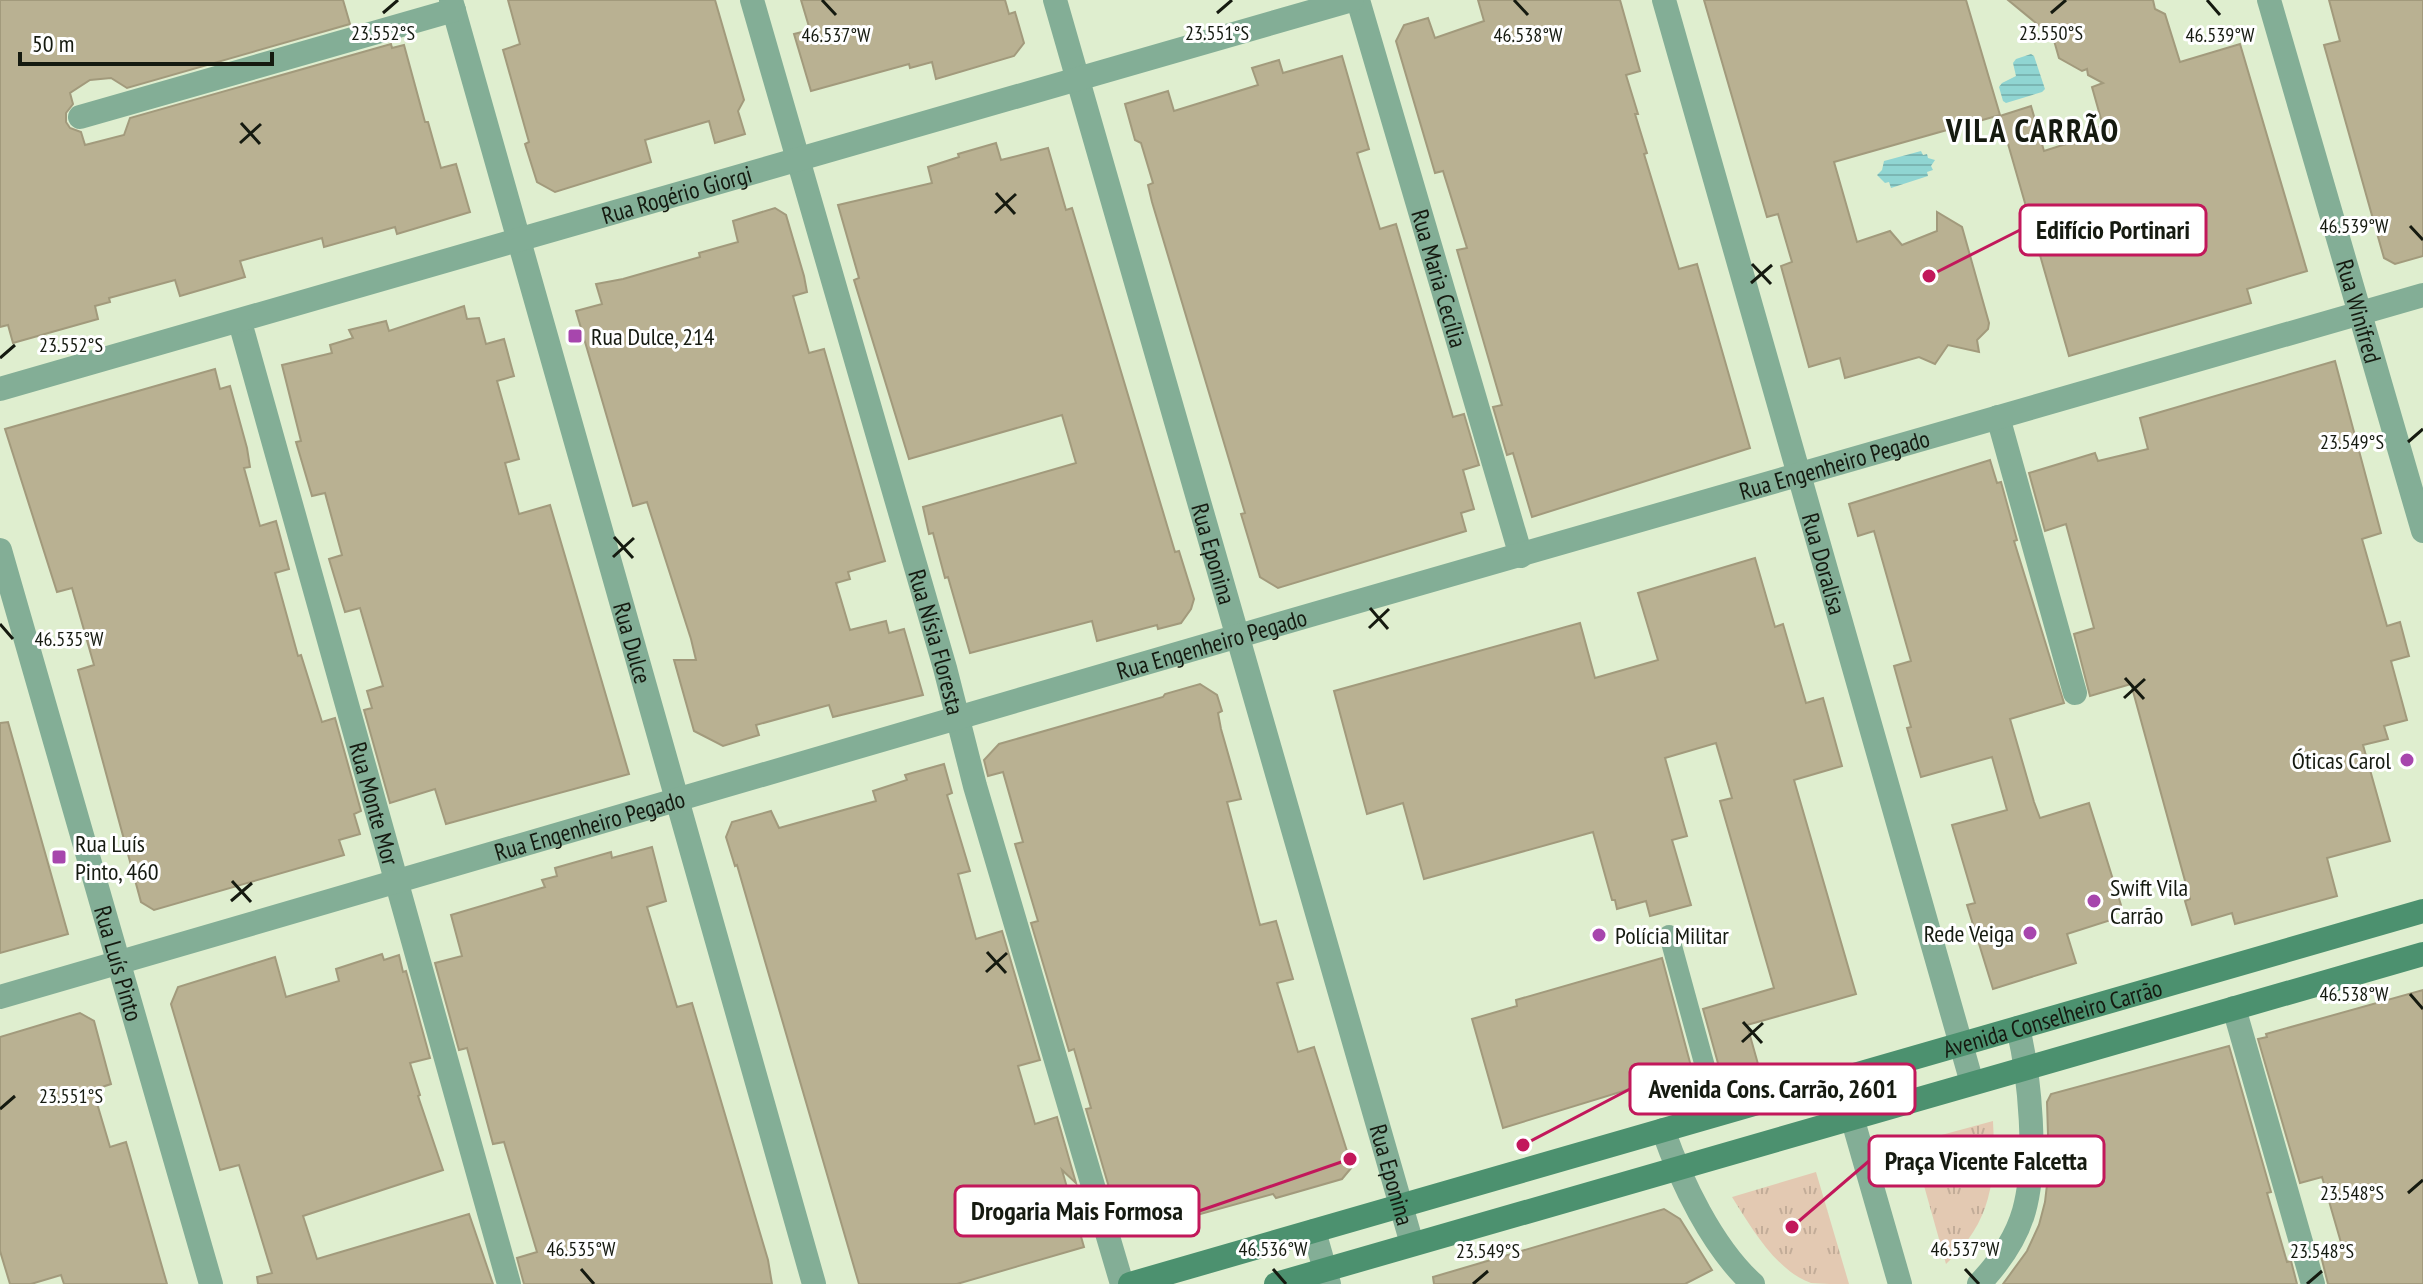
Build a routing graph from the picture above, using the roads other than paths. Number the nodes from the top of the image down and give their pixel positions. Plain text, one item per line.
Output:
1 (752, 0) edge
2 (1055, 0) edge
3 (1352, 0) edge
4 (1358, 0) edge
5 (1664, 0) edge
6 (2269, 0) edge
7 (452, 5) edge
8 (1078, 78) junction
9 (80, 117) dead end
10 (797, 161) junction
11 (519, 241) junction
12 (2423, 295) edge
13 (2361, 313) junction
14 (240, 322) junction
15 (0, 389) edge
16 (1998, 417) junction
17 (1798, 476) junction
18 (2423, 531) edge
19 (0, 550) edge
20 (1521, 556) junction
21 (1237, 638) junction
22 (2075, 693) dead end
23 (958, 720) junction
24 (677, 802) junction
25 (397, 882) junction
26 (2423, 911) edge
27 (1669, 935) dead end
28 (2423, 954) edge
29 (119, 963) junction
30 (0, 997) edge
31 (2234, 1008) junction
32 (2018, 1028) junction
33 (1959, 1045) junction
34 (2028, 1068) junction
35 (1841, 1079) junction
36 (1972, 1083) junction
37 (1718, 1114) junction
38 (1853, 1119) junction
39 (1663, 1130) junction
40 (1677, 1168) junction
41 (1402, 1206) junction
42 (1314, 1231) junction
43 (1412, 1244) junction
44 (1327, 1277) edge
45 (211, 1284) edge
46 (509, 1284) edge
47 (814, 1284) edge
48 (1122, 1284) edge
49 (1130, 1284) edge
50 (1276, 1284) edge
51 (1753, 1284) edge
52 (1900, 1284) edge
53 (1979, 1284) edge
54 (2313, 1284) edge

1 - 10 street, Rua Nísia Floresta
2 - 8 street, Rua Eponina
3 - 8 street, Rua Rogério Giorgi
4 - 20 street, Rua Maria Cecília
5 - 17 street, Rua Doralisa
6 - 13 street, Rua Winifred
7 - 9 street
7 - 11 street, Rua Dulce
8 - 10 street, Rua Rogério Giorgi
8 - 21 street, Rua Eponina
10 - 11 street, Rua Rogério Giorgi
10 - 23 street, Rua Nísia Floresta
11 - 14 street, Rua Rogério Giorgi
11 - 24 street, Rua Dulce
12 - 13 street, Rua Engenheiro Pegado
13 - 16 street, Rua Engenheiro Pegado
13 - 18 street, Rua Winifred
14 - 15 street, Rua Rogério Giorgi
14 - 25 street, Rua Monte Mor
16 - 17 street, Rua Engenheiro Pegado
16 - 22 street
17 - 20 street, Rua Engenheiro Pegado
17 - 33 street, Rua Doralisa
19 - 29 street, Rua Luís Pinto
20 - 21 street, Rua Engenheiro Pegado
21 - 23 street, Rua Engenheiro Pegado
21 - 41 street, Rua Eponina
23 - 24 street, Rua Engenheiro Pegado
23 - 48 street, Rua Nísia Floresta
24 - 25 street, Rua Engenheiro Pegado
24 - 47 street, Rua Dulce
25 - 29 street, Rua Engenheiro Pegado
25 - 46 street, Rua Monte Mor
26 - 32 main road, Avenida Conselheiro Carrão
27 - 37 lane
28 - 31 main road, Avenida Conselheiro Carrão
29 - 30 street, Rua Engenheiro Pegado
29 - 45 street, Rua Luís Pinto
31 - 34 main road, Avenida Conselheiro Carrão
31 - 54 street
32 - 33 main road, Avenida Conselheiro Carrão
32 - 34 street
33 - 35 main road, Avenida Conselheiro Carrão
33 - 36 street, Rua Doralisa
34 - 36 main road, Avenida Conselheiro Carrão
34 - 53 street
35 - 37 main road, Avenida Conselheiro Carrão
35 - 38 street
36 - 38 main road, Avenida Conselheiro Carrão
37 - 39 main road, Avenida Conselheiro Carrão
38 - 40 main road, Avenida Conselheiro Carrão
38 - 52 street
39 - 40 street
39 - 41 main road, Avenida Conselheiro Carrão
40 - 43 main road, Avenida Conselheiro Carrão
40 - 51 street
41 - 42 main road, Avenida Conselheiro Carrão
41 - 43 street, Rua Eponina
42 - 44 street
42 - 49 main road, Avenida Conselheiro Carrão
43 - 44 main road, Avenida Conselheiro Carrão
44 - 50 main road, Avenida Conselheiro Carrão

